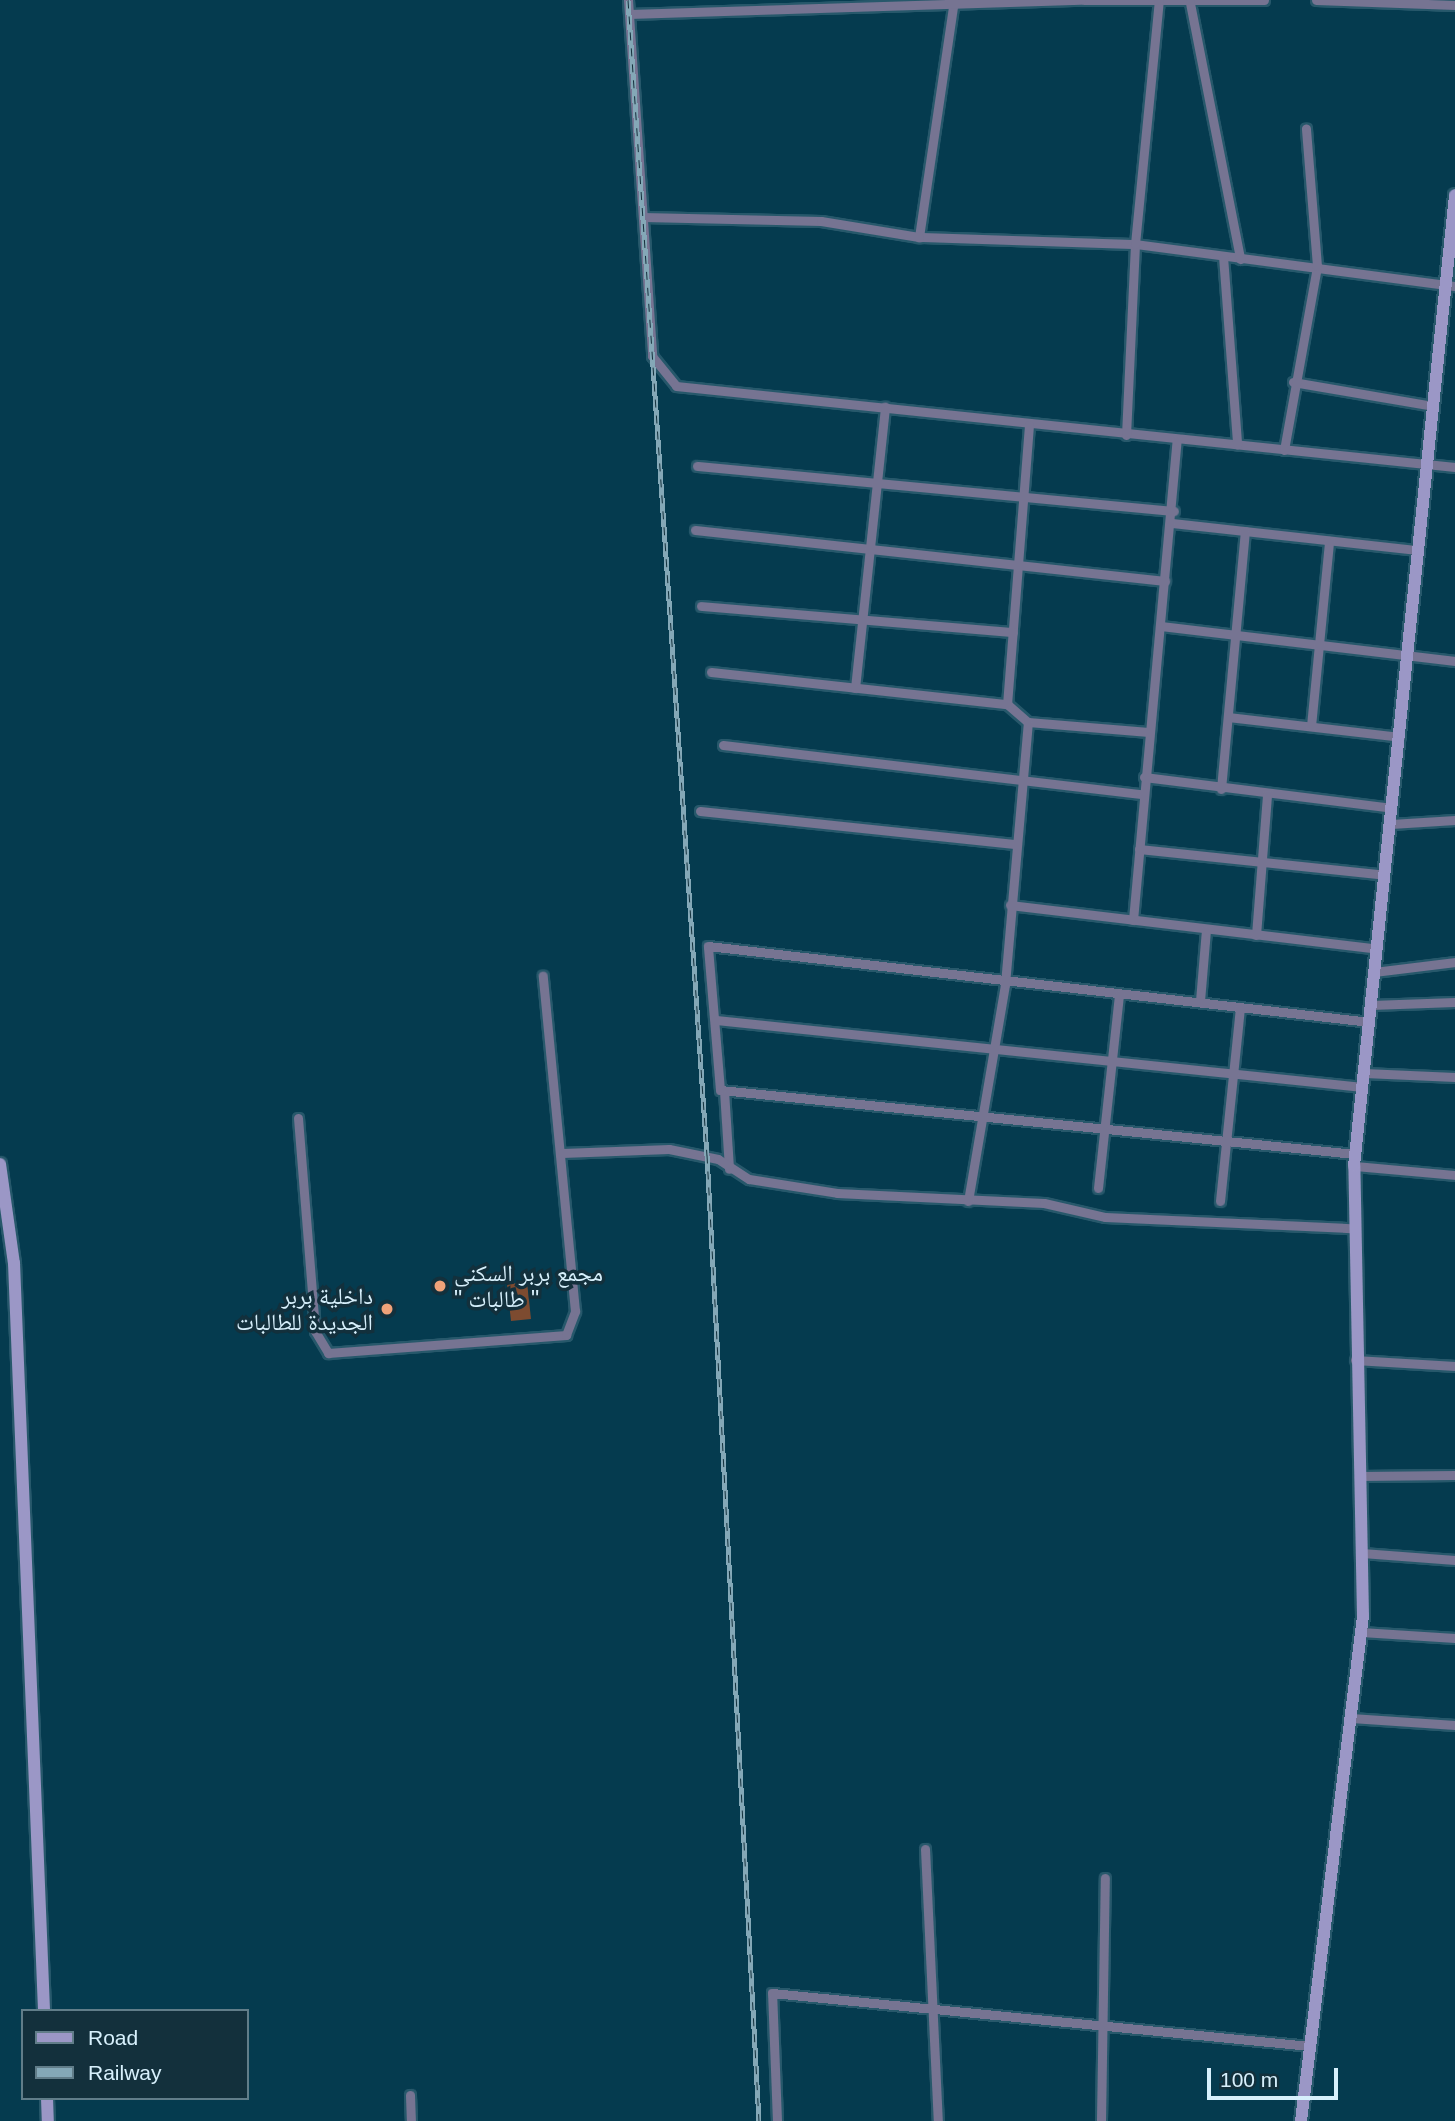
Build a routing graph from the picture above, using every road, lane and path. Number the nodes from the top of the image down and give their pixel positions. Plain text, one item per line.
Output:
1 (628, 0) edge
2 (1082, 0) edge
3 (1265, 0) edge
4 (1316, 0) edge
5 (954, 1) edge
6 (1159, 2) edge
7 (1190, 3) junction
8 (1455, 5) edge
9 (629, 14) junction
10 (1306, 128) dead end
11 (1455, 195) edge
12 (643, 218) junction
13 (919, 237) junction
14 (1135, 244) junction
15 (1223, 256) junction
16 (1240, 259) junction
17 (1317, 266) junction
18 (1450, 286) edge
19 (1293, 382) junction
20 (1434, 406) junction
21 (886, 407) junction
22 (1029, 425) junction
23 (1126, 435) junction
24 (1177, 441) junction
25 (1237, 444) junction
26 (1284, 450) junction
27 (1427, 464) junction
28 (697, 466) dead end
29 (1455, 467) edge
30 (878, 482) junction
31 (1025, 499) junction
32 (1174, 511) junction
33 (1172, 523) junction
34 (695, 530) dead end
35 (1245, 531) junction
36 (1329, 541) junction
37 (1418, 550) junction
38 (869, 551) junction
39 (1019, 566) junction
40 (1165, 581) junction
41 (701, 606) dead end
42 (865, 617) junction
43 (1161, 626) junction
44 (1013, 632) junction
45 (1235, 635) junction
46 (1321, 646) junction
47 (1409, 657) junction
48 (1455, 661) edge
49 (711, 672) dead end
50 (855, 688) junction
51 (1007, 704) junction
52 (1228, 718) junction
53 (1028, 722) junction
54 (1311, 726) junction
55 (1149, 732) junction
56 (1400, 737) junction
57 (723, 745) dead end
58 (1144, 777) junction
59 (1023, 780) junction
60 (1221, 789) junction
61 (1143, 794) junction
62 (1267, 794) junction
63 (1392, 808) junction
64 (700, 811) dead end
65 (1455, 820) edge
66 (1391, 824) junction
67 (1014, 844) junction
68 (1139, 849) junction
69 (1260, 861) junction
70 (1385, 875) junction
71 (1010, 905) junction
72 (1133, 920) junction
73 (1206, 930) junction
74 (1256, 935) junction
75 (1377, 949) junction
76 (1455, 962) edge
77 (1374, 972) junction
78 (542, 976) dead end
79 (1005, 984) junction
80 (1119, 994) junction
81 (1200, 1001) junction
82 (1455, 1002) edge
83 (1371, 1005) junction
84 (1240, 1007) junction
85 (716, 1020) junction
86 (1370, 1022) junction
87 (989, 1049) junction
88 (1114, 1063) junction
89 (1364, 1073) junction
90 (1233, 1075) junction
91 (1455, 1077) edge
92 (1363, 1087) junction
93 (724, 1091) junction
94 (298, 1118) dead end
95 (984, 1119) junction
96 (1104, 1130) junction
97 (1225, 1141) junction
98 (562, 1153) junction
99 (1355, 1160) junction
100 (0, 1164) edge
101 (729, 1169) junction
102 (1455, 1175) edge
103 (1098, 1188) dead end
104 (968, 1200) junction
105 (1220, 1201) dead end
106 (1351, 1228) junction
107 (1355, 1360) junction
108 (1455, 1366) edge
109 (1455, 1475) edge
110 (1360, 1476) junction
111 (1362, 1553) junction
112 (1455, 1560) edge
113 (1361, 1632) junction
114 (1455, 1638) edge
115 (1351, 1718) junction
116 (1455, 1725) edge
117 (925, 1849) dead end
118 (1105, 1878) dead end
119 (44, 2009) edge
120 (932, 2009) junction
121 (1102, 2025) junction
122 (1310, 2046) junction
123 (410, 2095) dead end
124 (47, 2100) edge
125 (48, 2121) edge
126 (411, 2121) edge
127 (777, 2121) edge
128 (938, 2121) edge
129 (1101, 2121) edge
130 (1301, 2121) edge

1 - 9 street
2 - 5 street
2 - 6 street
3 - 7 street
4 - 8 street
5 - 9 street
5 - 13 street
6 - 7 street
6 - 14 street
7 - 16 street
9 - 12 street
10 - 17 street
11 - 18 street
12 - 13 street
12 - 21 street
13 - 14 street
14 - 15 street
14 - 23 street
15 - 16 street
15 - 25 street
16 - 17 street
17 - 18 street
17 - 19 street
18 - 20 street
19 - 20 street
19 - 26 street
20 - 27 street
21 - 22 street
21 - 30 street
22 - 23 street
22 - 31 street
23 - 24 street
24 - 25 street
24 - 32 street
25 - 26 street
26 - 27 street
27 - 29 street
27 - 37 street
28 - 30 street
30 - 31 street
30 - 38 street
31 - 32 street
31 - 39 street
32 - 33 street
33 - 35 street
33 - 40 street
34 - 38 street
35 - 36 street
35 - 45 street
36 - 37 street
36 - 46 street
37 - 47 street
38 - 39 street
38 - 42 street
39 - 40 street
39 - 44 street
40 - 43 street
41 - 42 street
42 - 44 street
42 - 50 street
43 - 45 street
43 - 55 street
44 - 51 street
45 - 46 street
45 - 52 street
46 - 47 street
46 - 54 street
47 - 48 street
47 - 56 street
49 - 50 street
50 - 51 street
51 - 53 street
52 - 54 street
52 - 60 street
53 - 55 street
53 - 59 street
54 - 56 street
55 - 58 street
56 - 63 street
57 - 59 street
58 - 60 street
58 - 61 street
59 - 61 street
59 - 67 street
60 - 62 street
61 - 68 street
62 - 63 street
62 - 69 street
63 - 66 street
64 - 67 street
65 - 66 street
66 - 70 street
67 - 71 street
68 - 69 street
68 - 72 street
69 - 70 street
69 - 74 street
70 - 75 street
71 - 72 street
71 - 79 street
72 - 73 street
73 - 74 street
73 - 81 street
74 - 75 street
75 - 77 street
76 - 77 street
77 - 83 street
78 - 98 street
79 - 80 street
79 - 85 street
79 - 87 street
80 - 81 street
80 - 88 street
81 - 84 street
82 - 83 street
83 - 86 street
84 - 86 street
84 - 90 street
85 - 87 street
85 - 93 street
86 - 89 street
87 - 88 street
87 - 95 street
88 - 90 street
88 - 96 street
89 - 91 street
89 - 92 street
90 - 92 street
90 - 97 street
92 - 99 street
93 - 95 street
93 - 101 street
94 - 98 street
95 - 96 street
95 - 104 street
96 - 97 street
96 - 103 street
97 - 99 street
97 - 105 street
98 - 101 street
99 - 102 street
99 - 106 street
100 - 119 street
101 - 104 street
104 - 106 street
106 - 107 street
107 - 108 street
107 - 110 street
109 - 110 street
110 - 111 street
111 - 112 street
111 - 113 street
113 - 114 street
113 - 115 street
115 - 116 street
115 - 122 street
117 - 120 street
118 - 121 street
120 - 121 street
120 - 127 street
120 - 128 street
121 - 122 street
121 - 129 street
122 - 130 street
123 - 126 street
124 - 125 street

